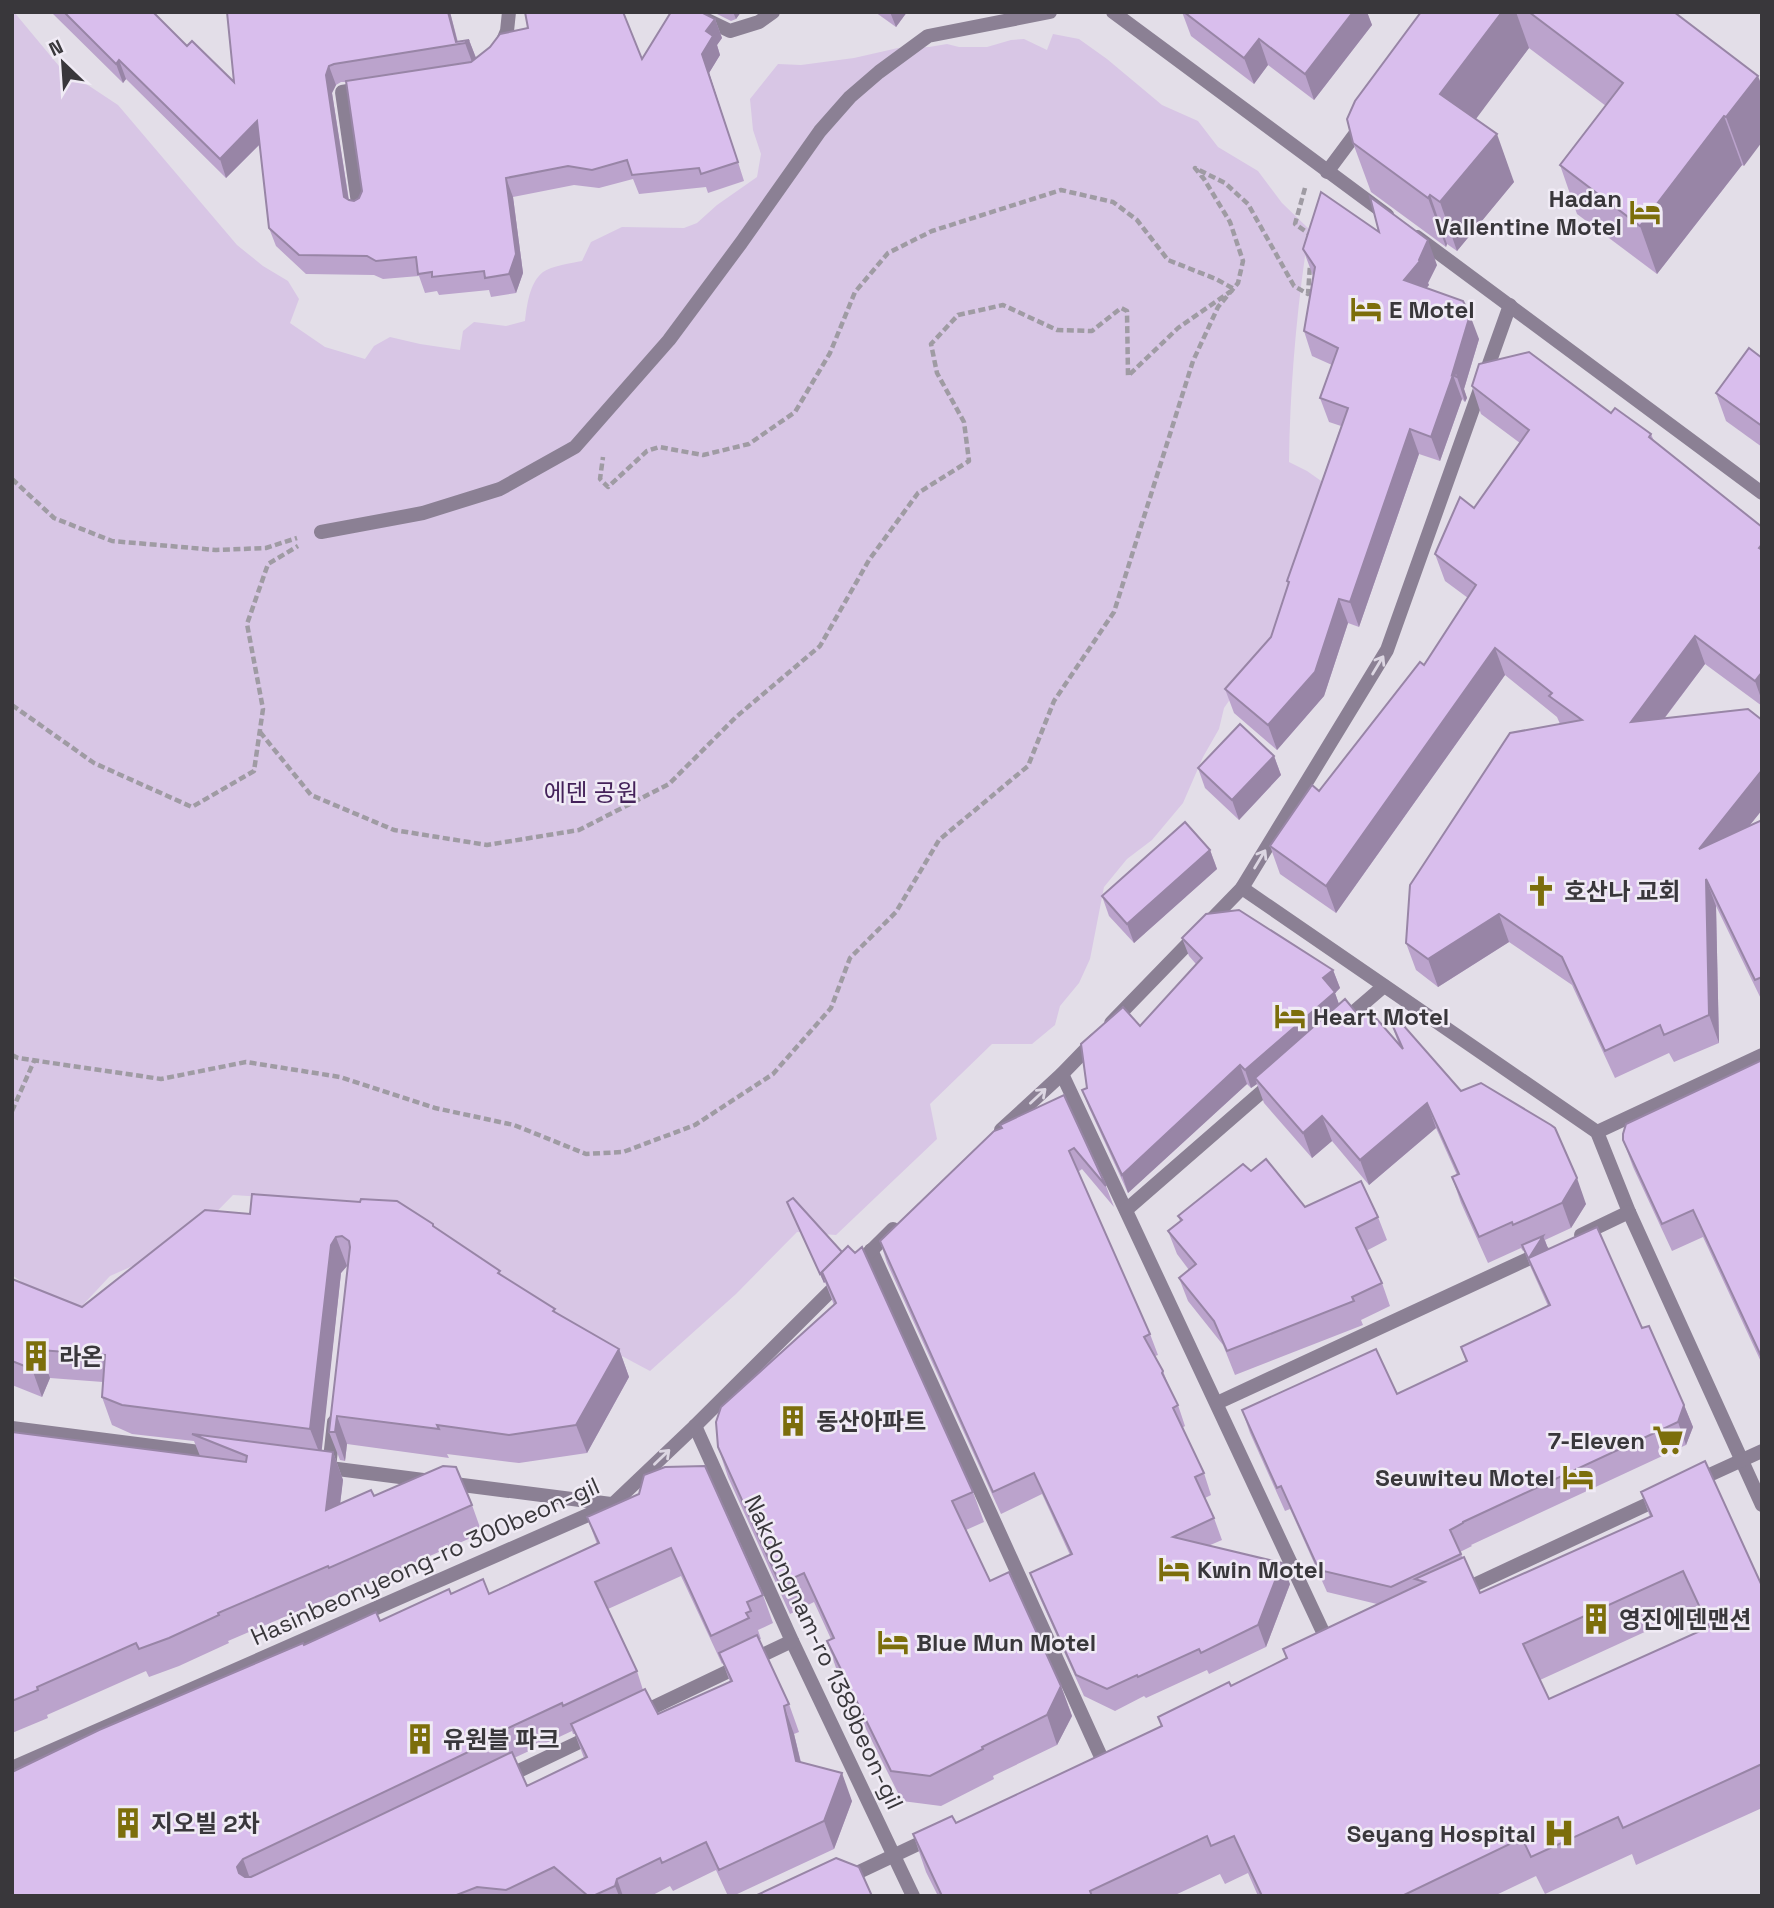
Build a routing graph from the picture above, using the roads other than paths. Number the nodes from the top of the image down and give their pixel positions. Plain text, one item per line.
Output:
1 (509, 12) edge
2 (697, 12) edge
3 (773, 12) edge
4 (1050, 12) edge
5 (1112, 12) edge
6 (490, 61) edge
7 (382, 86) edge
8 (1368, 119) edge
9 (1327, 172) junction
10 (359, 210) edge
11 (1510, 305) junction
12 (1762, 493) edge
13 (321, 532) road end
14 (1242, 888) junction
15 (1384, 986) junction
16 (1332, 1031) edge
17 (1762, 1055) edge
18 (1062, 1074) junction
19 (1281, 1076) edge
20 (1597, 1132) junction
21 (992, 1139) edge
22 (1126, 1210) junction
23 (1629, 1212) junction
24 (901, 1222) edge
25 (871, 1250) junction
26 (1217, 1403) junction
27 (335, 1413) edge
28 (695, 1426) junction
29 (12, 1428) edge
30 (1762, 1451) edge
31 (233, 1456) edge
32 (1741, 1460) junction
33 (302, 1465) edge
34 (329, 1468) junction
35 (613, 1504) junction
36 (1762, 1505) edge
37 (1444, 1599) edge
38 (792, 1641) junction
39 (1333, 1651) edge
40 (1102, 1759) edge
41 (12, 1768) edge
42 (493, 1783) edge
43 (943, 1833) edge
44 (894, 1856) junction
45 (832, 1884) edge
46 (913, 1896) edge

1 - 6 lane
2 - 3 lane
4 - 13 lane
5 - 9 lane
7 - 10 lane
8 - 9 lane
9 - 11 lane
11 - 12 lane
14 -> 11 lane
14 - 15 lane
14 - 18 lane
15 - 16 lane
15 - 20 lane
17 - 20 lane
21 -> 18 lane
18 - 22 lane
19 - 22 lane
20 - 23 lane
22 - 26 lane
23 - 26 lane
23 - 32 lane
24 - 25 lane, Hasinbeonyeong-ro 300beon-gil
25 - 28 lane, Hasinbeonyeong-ro 300beon-gil
25 - 40 lane
26 - 39 lane
27 - 34 lane
35 -> 28 lane, Hasinbeonyeong-ro 300beon-gil
28 - 38 lane, Nakdongnam-ro 1389beon-gil
29 - 31 lane
30 - 32 lane
32 - 36 lane
32 - 37 lane
33 - 34 lane
34 - 35 lane
35 - 41 lane, Hasinbeonyeong-ro 300beon-gil
38 - 42 lane
38 - 44 lane, Nakdongnam-ro 1389beon-gil
43 - 44 lane
44 - 45 lane
44 - 46 lane, Nakdongnam-ro 1389beon-gil

